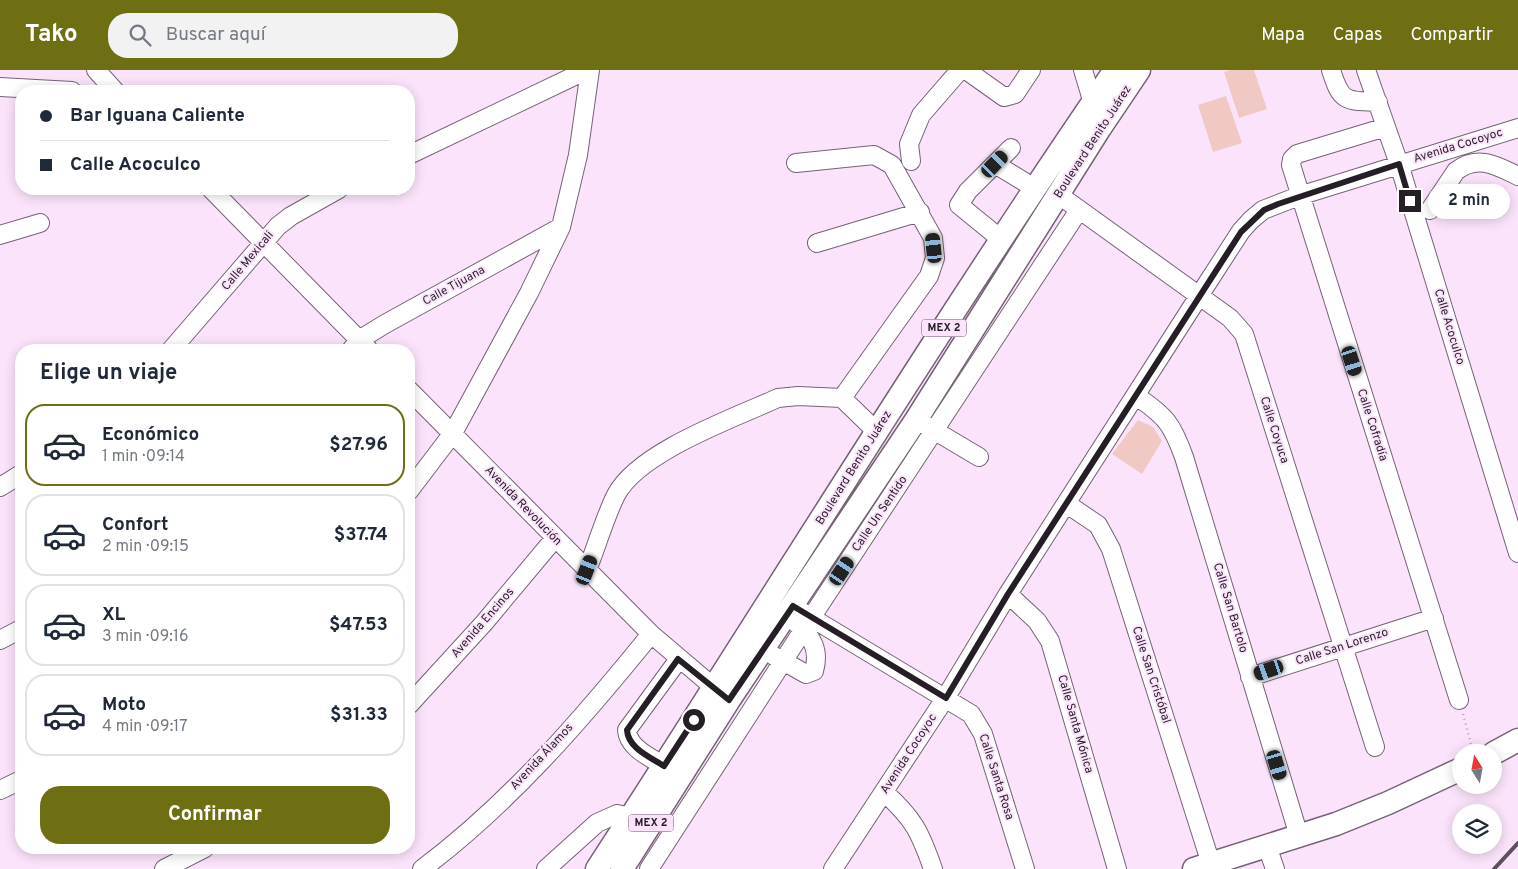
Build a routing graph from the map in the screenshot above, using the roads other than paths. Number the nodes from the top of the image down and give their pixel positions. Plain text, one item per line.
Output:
1 (96, 70) edge
2 (588, 70) edge
3 (960, 70) edge
4 (966, 70) edge
5 (1032, 70) edge
6 (1083, 70) edge
7 (1115, 70) edge
8 (1139, 70) edge
9 (1330, 70) edge
10 (1366, 70) edge
11 (110, 85) edge
12 (0, 87) edge
13 (15, 88) edge
14 (1378, 102) junction
15 (1093, 103) junction
16 (1386, 127) junction
17 (1100, 128) junction
18 (1518, 128) edge
19 (1010, 148) dead end
20 (415, 152) edge
21 (911, 161) dead end
22 (796, 163) dead end
23 (995, 164) junction
24 (1399, 164) junction
25 (1518, 176) edge
26 (1036, 189) junction
27 (217, 195) edge
28 (328, 195) edge
29 (1059, 195) junction
30 (1299, 196) junction
31 (1079, 210) junction
32 (1430, 210) dead end
33 (920, 212) junction
34 (40, 223) dead end
35 (561, 227) junction
36 (0, 235) edge
37 (263, 240) junction
38 (1002, 240) junction
39 (816, 243) dead end
40 (1199, 296) junction
41 (176, 344) edge
42 (357, 344) edge
43 (364, 344) edge
44 (415, 396) edge
45 (1136, 396) junction
46 (842, 398) junction
47 (926, 425) junction
48 (877, 432) junction
49 (453, 433) junction
50 (979, 458) dead end
51 (15, 478) edge
52 (415, 483) edge
53 (0, 487) edge
54 (1067, 504) junction
55 (555, 538) junction
56 (1518, 553) edge
57 (587, 570) junction
58 (1008, 594) junction
59 (798, 617) junction
60 (1434, 618) junction
61 (15, 632) edge
62 (651, 634) junction
63 (0, 640) edge
64 (1343, 646) junction
65 (763, 650) junction
66 (678, 659) junction
67 (783, 661) junction
68 (1250, 677) junction
69 (722, 694) junction
70 (415, 698) edge
71 (946, 698) junction
72 (1459, 700) road end
73 (751, 712) junction
74 (1518, 740) edge
75 (1374, 747) dead end
76 (1502, 749) edge
77 (664, 766) junction
78 (1452, 773) edge
79 (15, 783) edge
80 (0, 790) edge
81 (884, 792) junction
82 (631, 817) junction
83 (1299, 836) junction
84 (1267, 846) junction
85 (193, 854) edge
86 (1202, 866) edge
87 (164, 869) edge
88 (422, 869) edge
89 (546, 869) edge
90 (597, 869) edge
91 (622, 869) edge
92 (649, 869) edge
93 (833, 869) edge
94 (933, 869) edge
95 (1025, 869) edge
96 (1117, 869) edge
97 (1275, 869) edge

1 - 11 street
2 - 20 street
2 - 35 street
3 - 21 street
4 - 5 street
6 - 15 street
7 - 15 main road, Boulevard Benito Juárez / MEX 2
8 - 17 main road, Boulevard Benito Juárez / MEX 2
9 - 14 street
10 - 14 street, Calle Acoculco
12 - 13 street
14 - 16 street, Calle Acoculco
15 - 17 street
15 - 26 main road, Boulevard Benito Juárez / MEX 2
16 - 24 street, Calle Acoculco
16 - 30 street, Calle Cofradía
17 - 29 main road, Boulevard Benito Juárez / MEX 2
18 - 24 street, Avenida Cocoyoc
19 - 23 street
22 - 33 street
23 - 26 street
23 - 38 street
24 - 30 street, Avenida Cocoyoc
24 - 56 street, Calle Acoculco
25 - 32 street
26 - 38 main road, Boulevard Benito Juárez / MEX 2
27 - 37 street
28 - 37 street, Calle Mexicali
29 - 31 street, Calle Coyuca
29 - 47 main road, Boulevard Benito Juárez / MEX 2
30 - 40 street, Avenida Cocoyoc
30 - 60 street, Calle Cofradía
31 - 40 street, Calle Coyuca
31 - 47 street
33 - 39 street
33 - 46 street
34 - 36 street
35 - 43 street, Calle Tijuana
35 - 49 street
37 - 41 street, Calle Mexicali
37 - 42 street
38 - 48 main road, Boulevard Benito Juárez / MEX 2
40 - 45 street, Avenida Cocoyoc
40 - 64 street, Calle Coyuca
44 - 49 street, Avenida Revolución
45 - 54 street, Avenida Cocoyoc
45 - 68 street, Calle San Bartolo
46 - 48 street
46 - 57 street
47 - 50 street
47 - 59 main road, Boulevard Benito Juárez / MEX 2
48 - 69 main road, Boulevard Benito Juárez / MEX 2
49 - 52 street
49 - 55 street, Avenida Revolución
51 - 53 street
54 - 58 street, Avenida Cocoyoc
54 - 86 street, Calle San Cristóbal
55 - 57 street, Avenida Revolución
55 - 70 street, Avenida Encinos
57 - 62 street, Avenida Revolución
58 - 71 street, Avenida Cocoyoc
58 - 96 street, Calle Santa Mónica
59 - 65 main road, Boulevard Benito Juárez / MEX 2
59 - 67 street
59 - 67 street
59 - 71 street, Calle Santa Rosa
60 - 64 street, Calle San Lorenzo
60 - 72 street, Calle Cofradía
61 - 63 street
62 - 66 street, Avenida Revolución
62 - 88 street, Avenida Álamos
64 - 68 street, Calle San Lorenzo
64 - 75 street, Calle Coyuca
65 - 67 street
65 - 69 main road, Boulevard Benito Juárez / MEX 2
66 - 69 street, Avenida Revolución
66 - 77 street
67 - 73 street
68 - 83 street, Calle San Bartolo
69 - 73 street, Avenida Revolución
69 - 77 main road, Boulevard Benito Juárez / MEX 2
69 - 91 main road, Boulevard Benito Juárez / MEX 2
71 - 81 street, Avenida Cocoyoc
71 - 95 street, Calle Santa Rosa
73 - 92 street
74 - 76 main road
77 - 82 main road, Boulevard Benito Juárez / MEX 2
78 - 83 main road
79 - 80 street
81 - 93 street, Avenida Cocoyoc
81 - 94 street
82 - 89 street
82 - 90 main road, Boulevard Benito Juárez / MEX 2
83 - 84 main road
84 - 86 main road
84 - 97 street
85 - 87 street

